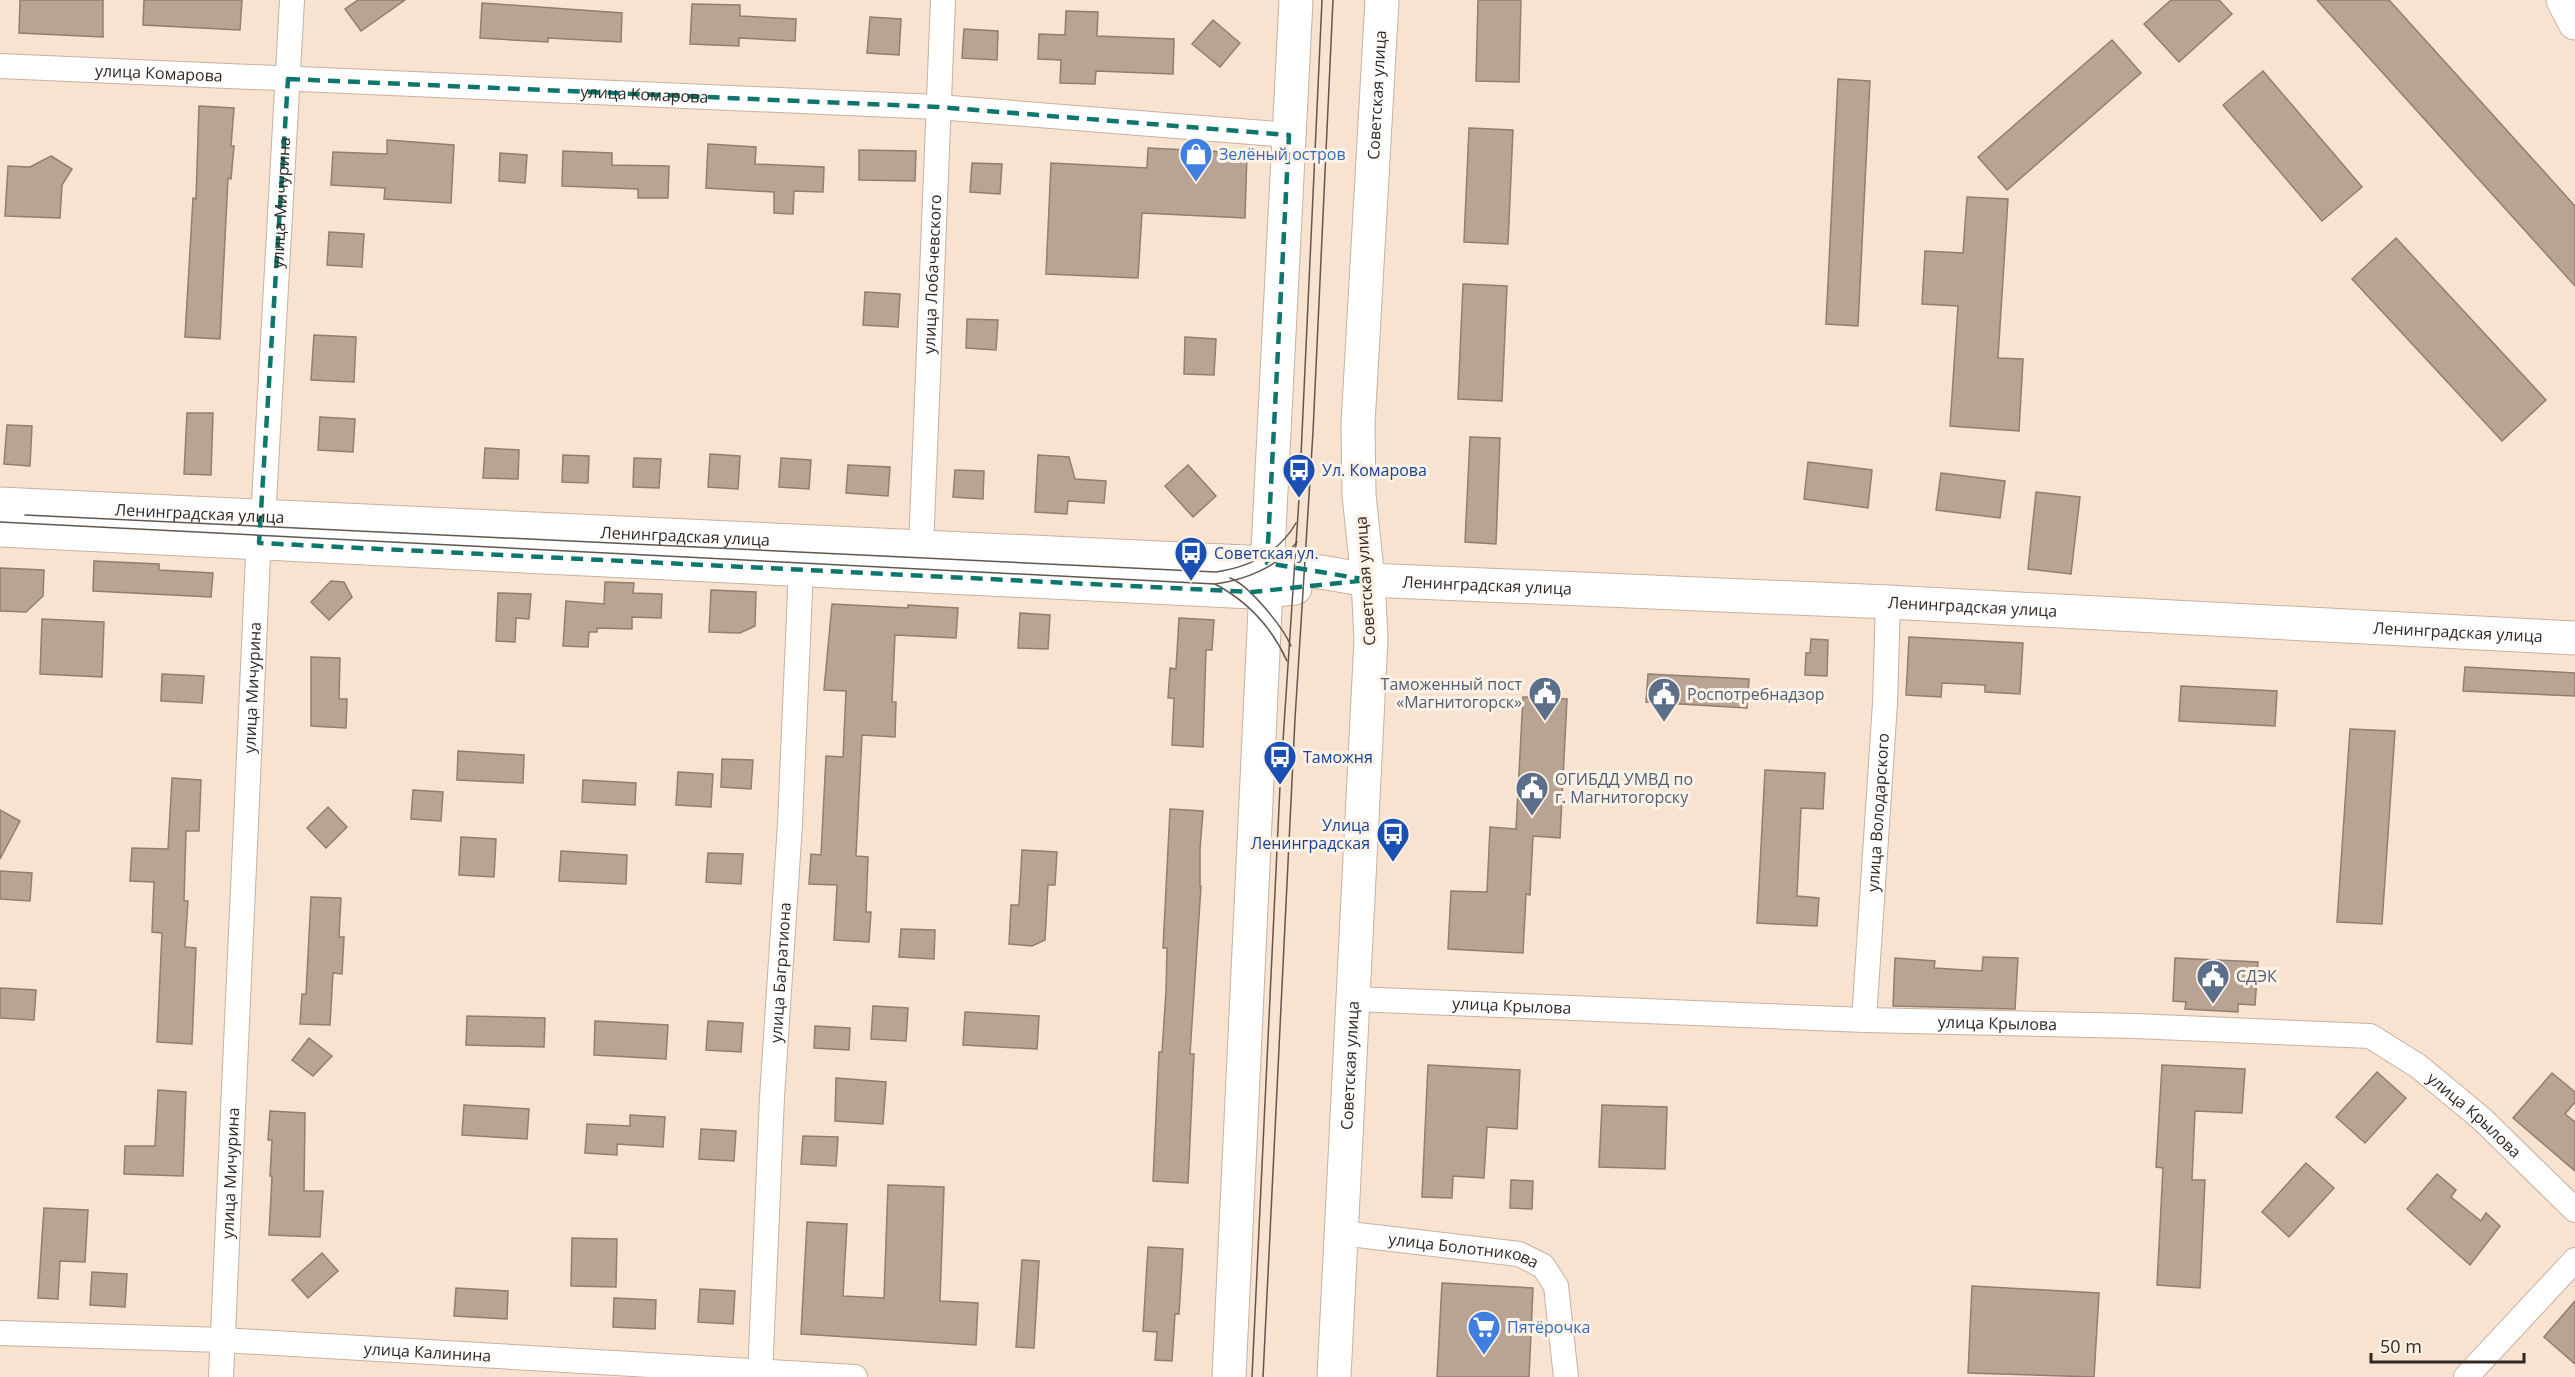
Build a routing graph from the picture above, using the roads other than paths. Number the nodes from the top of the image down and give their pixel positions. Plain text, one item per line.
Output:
1 (292, 0) edge
2 (943, 0) edge
3 (1296, 0) edge
4 (1382, 0) edge
5 (2563, 0) edge
6 (2575, 23) edge
7 (0, 66) edge
8 (288, 79) junction
9 (938, 107) junction
10 (1289, 135) junction
11 (0, 504) edge
12 (260, 529) junction
13 (0, 530) edge
14 (921, 548) junction
15 (801, 568) junction
16 (1266, 577) junction
17 (1368, 580) junction
18 (1888, 602) junction
19 (2575, 638) edge
20 (1354, 999) junction
21 (1864, 1020) junction
22 (2575, 1210) edge
23 (1341, 1233) junction
24 (2575, 1260) edge
25 (0, 1333) edge
26 (223, 1340) junction
27 (760, 1374) edge
28 (221, 1377) edge
29 (855, 1377) edge
30 (1229, 1377) edge
31 (1334, 1377) edge
32 (1566, 1377) edge
33 (2466, 1377) edge

1 - 8 street, улица Мичурина
2 - 9 street, улица Лобачевского
3 - 10 main road
4 - 17 main road, Советская улица
5 - 6 main road
7 - 8 street, улица Комарова
8 - 9 street, улица Комарова
8 - 12 street, улица Мичурина
9 - 10 street, улица Комарова
9 - 14 street, улица Лобачевского
10 - 16 main road
11 - 12 main road, Ленинградская улица
12 - 13 main road, Ленинградская улица
12 - 14 main road, Ленинградская улица
12 - 15 main road, Ленинградская улица
12 - 26 street, улица Мичурина
14 - 16 main road, Ленинградская улица
15 - 16 main road, Ленинградская улица
15 - 27 street, улица Багратиона
16 - 17 main road, Ленинградская улица
16 - 30 main road
17 - 18 main road, Ленинградская улица
17 - 20 main road, Советская улица
18 - 19 main road, Ленинградская улица
18 - 21 street, улица Володарского
20 - 21 street, улица Крылова
20 - 23 main road, Советская улица
21 - 22 street, улица Крылова
23 - 31 main road, Советская улица
23 - 32 street, улица Болотникова
24 - 33 street
25 - 26 street, улица Калинина
26 - 27 street, улица Калинина
26 - 28 street, улица Мичурина
27 - 29 street, улица Калинина

